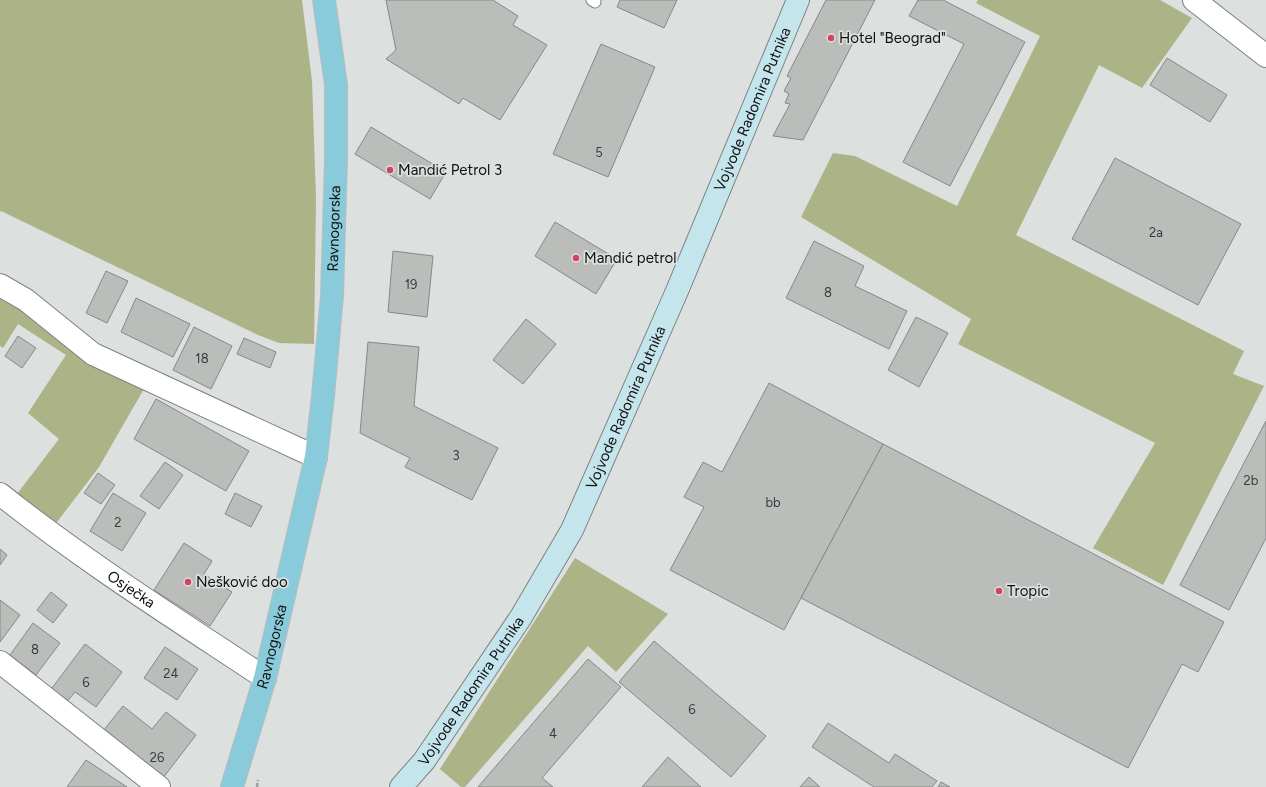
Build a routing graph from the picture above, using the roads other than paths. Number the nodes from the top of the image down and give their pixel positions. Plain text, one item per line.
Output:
1 (324, 0) edge
2 (798, 0) edge
3 (1194, 0) edge
4 (1266, 56) edge
5 (0, 285) edge
6 (316, 458) junction
7 (0, 494) edge
8 (0, 662) edge
9 (265, 678) junction
10 (159, 787) edge
11 (232, 787) edge
12 (401, 787) edge

1 - 6 main road, Ravnogorska
2 - 12 main road, Vojvode Radomira Putnika
3 - 4 street
5 - 6 street
6 - 9 main road, Ravnogorska
7 - 9 street, Osječka
8 - 10 street
9 - 11 main road, Ravnogorska

